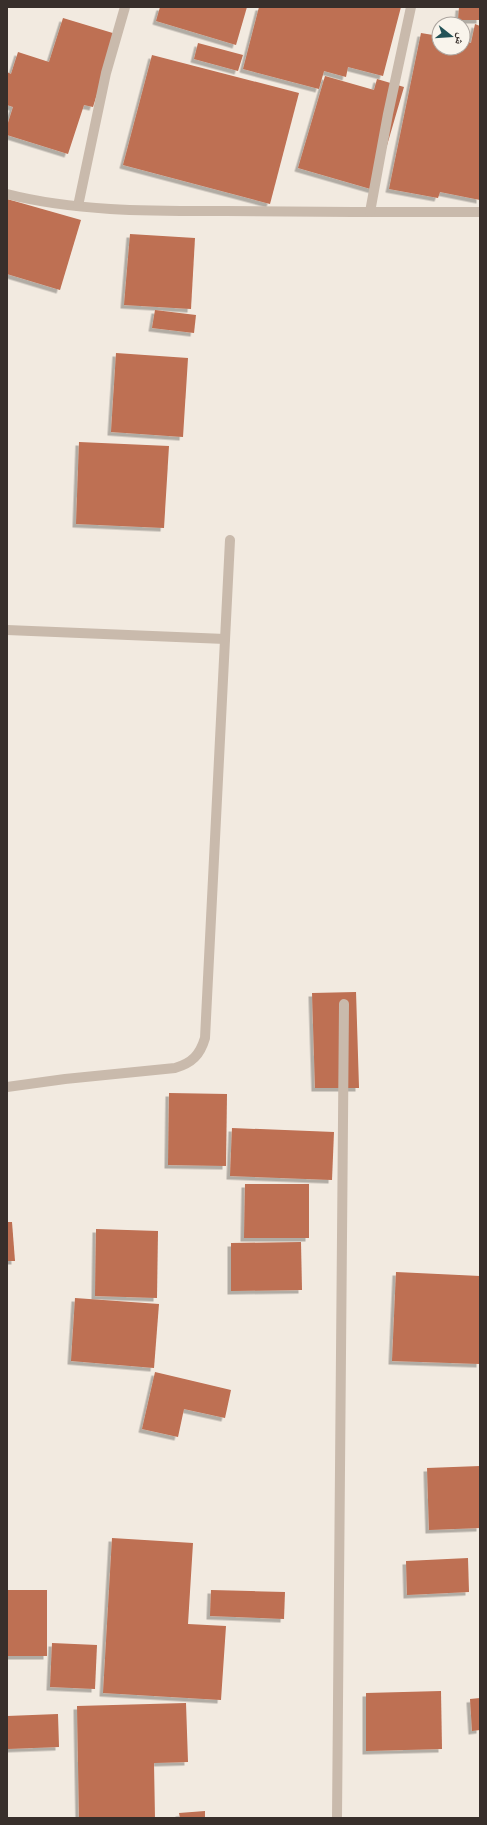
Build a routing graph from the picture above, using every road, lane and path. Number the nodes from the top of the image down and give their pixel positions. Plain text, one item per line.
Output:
1 (125, 7) edge
2 (411, 7) edge
3 (7, 194) edge
4 (78, 206) junction
5 (370, 212) junction
6 (480, 212) edge
7 (230, 540) dead end
8 (7, 630) edge
9 (225, 639) junction
10 (344, 1004) dead end
11 (7, 1087) edge
12 (336, 1818) edge

1 - 4 street
2 - 5 street
3 - 4 street
4 - 5 street
5 - 6 street
7 - 9 street
8 - 9 street
9 - 11 street
10 - 12 street

